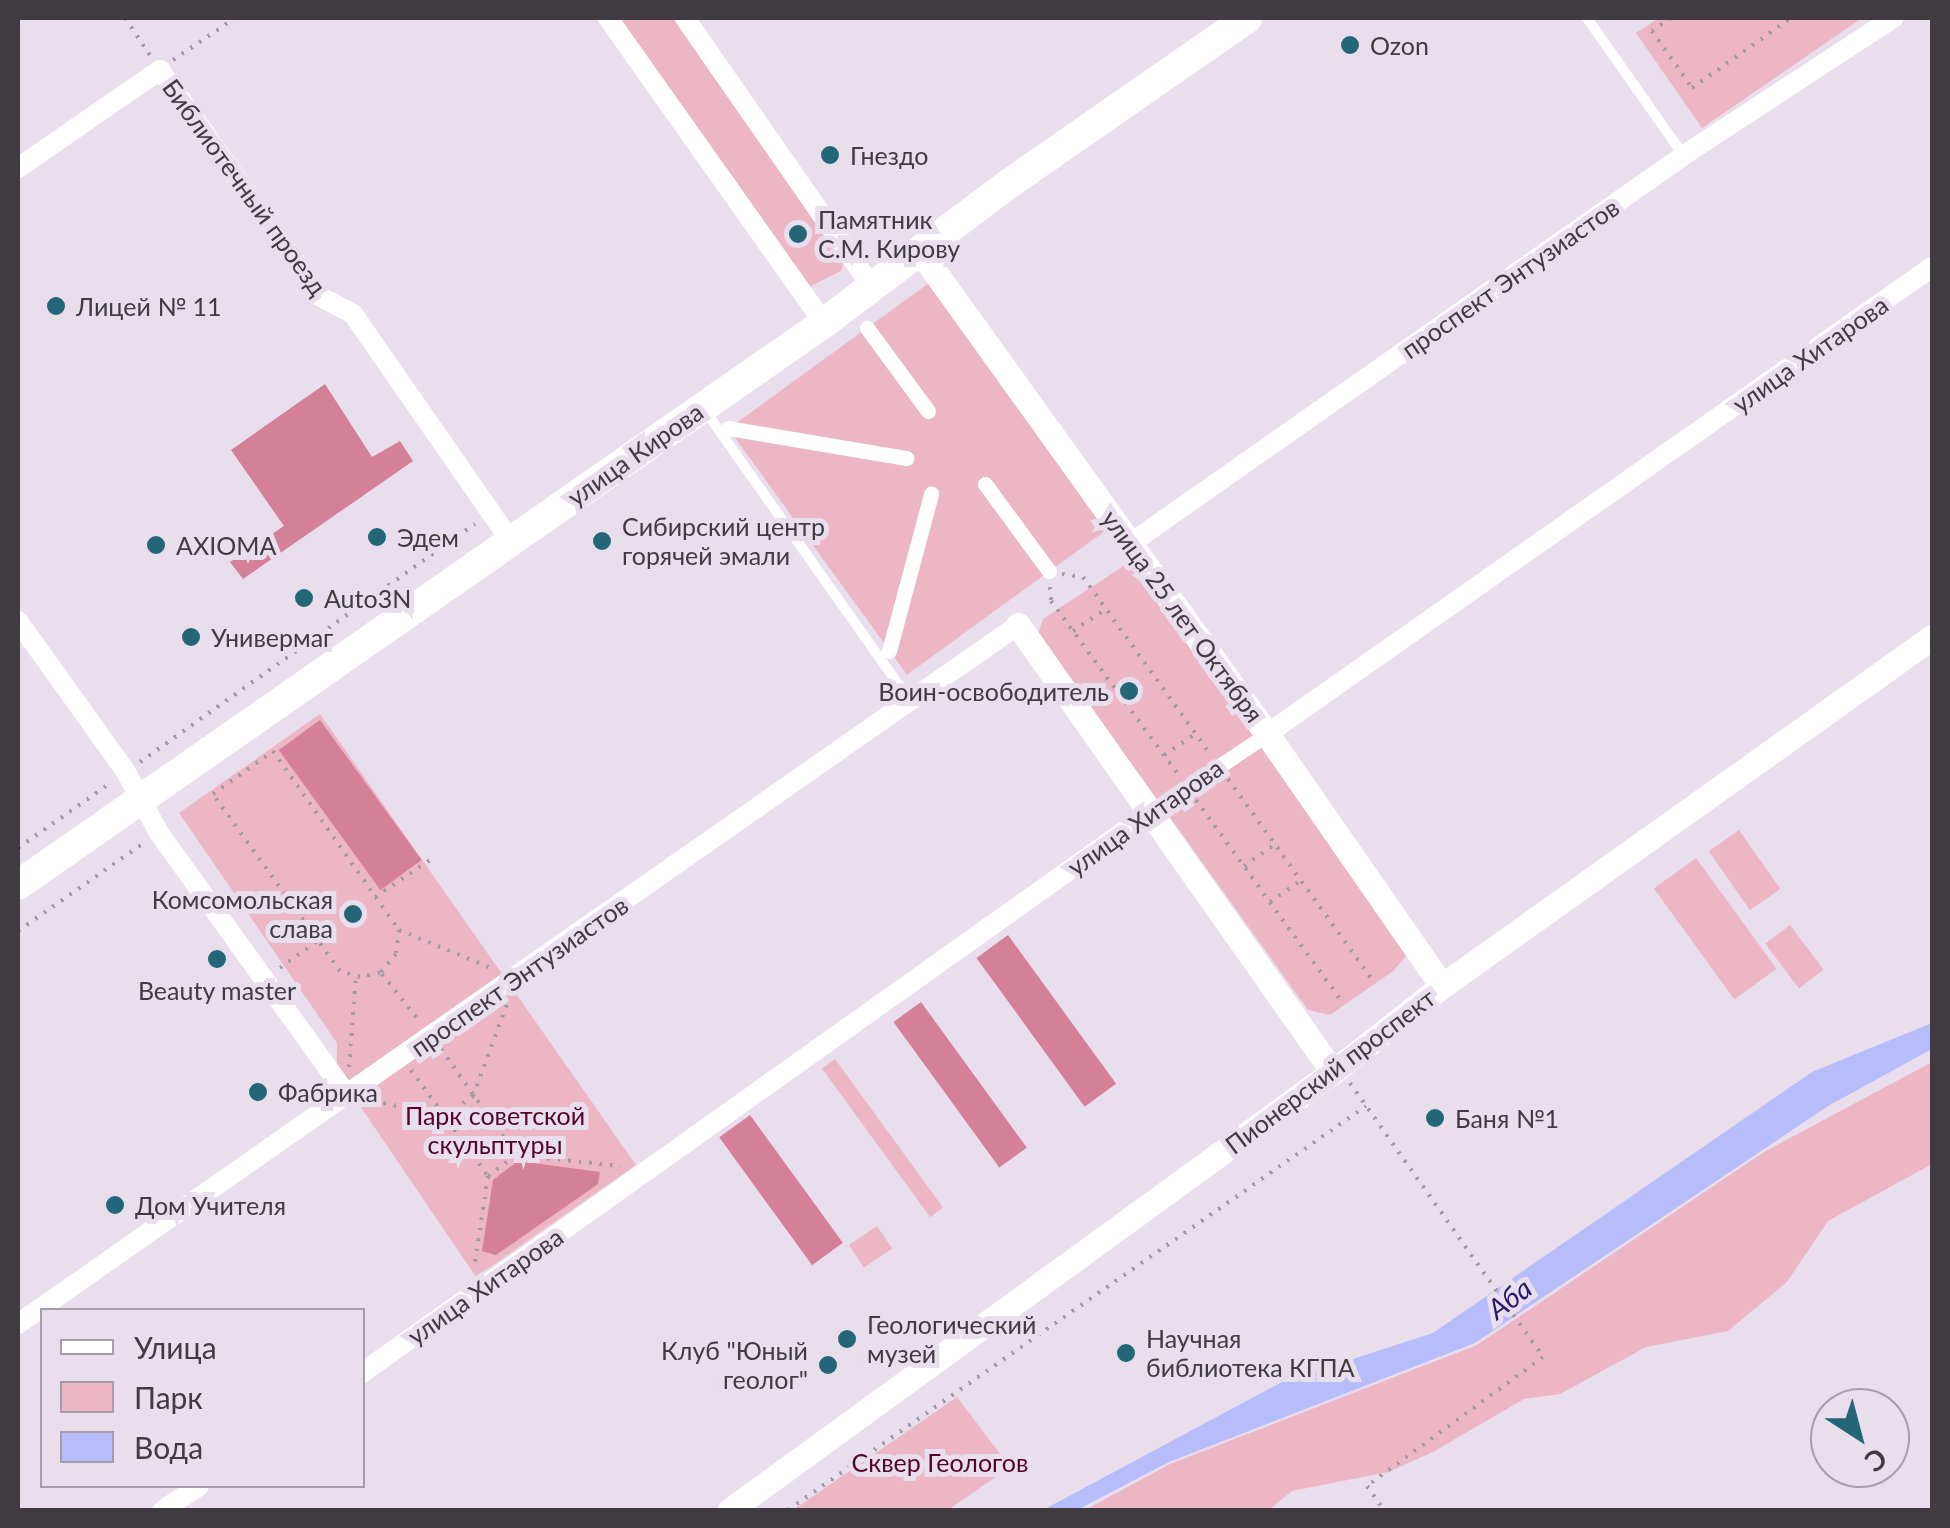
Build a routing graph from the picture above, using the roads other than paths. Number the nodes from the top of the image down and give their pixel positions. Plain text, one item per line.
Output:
1 (608, 18) edge
2 (685, 18) edge
3 (1247, 18) edge
4 (1587, 18) edge
5 (1893, 18) edge
6 (1684, 156) junction
7 (18, 168) edge
8 (919, 250) junction
9 (1932, 267) edge
10 (871, 286) junction
11 (824, 323) junction
12 (867, 328) dead end
13 (703, 407) junction
14 (928, 411) dead end
15 (728, 428) dead end
16 (906, 458) dead end
17 (985, 484) dead end
18 (931, 494) dead end
19 (510, 540) junction
20 (1131, 543) junction
21 (1049, 572) dead end
22 (18, 621) edge
23 (1018, 625) joint
24 (1932, 637) edge
25 (889, 651) dead end
26 (910, 702) junction
27 (1267, 734) junction
28 (132, 787) junction
29 (1150, 812) junction
30 (18, 885) edge
31 (1442, 986) junction
32 (1336, 1070) junction
33 (348, 1095) junction
34 (41, 1308) edge
35 (40, 1309) edge
36 (18, 1324) edge
37 (365, 1371) edge
38 (196, 1488) edge
39 (162, 1510) edge
40 (730, 1510) edge

1 - 11 street
2 - 10 street
3 - 8 main road, улица Кирова
4 - 6 lane
5 - 6 street, проспект Энтузиастов
6 - 20 street, проспект Энтузиастов
7 - 19 street, Библиотечный проезд
8 - 10 main road, улица Кирова
8 - 20 street, улица 25 лет Октября
9 - 27 street, улица Хитарова
10 - 11 main road, улица Кирова
11 - 13 main road, улица Кирова
12 - 14 street
13 - 19 main road, улица Кирова
13 - 26 lane
15 - 16 street
17 - 21 street
18 - 25 street
19 - 28 main road, улица Кирова
20 - 27 street, улица 25 лет Октября
22 - 28 street
23 - 26 street, проспект Энтузиастов
23 - 29 street
24 - 31 street, Пионерский проспект
26 - 33 street, проспект Энтузиастов
27 - 29 street, улица Хитарова
27 - 31 street, улица 25 лет Октября
28 - 30 main road, улица Кирова
28 - 33 street
29 - 32 street
29 - 37 street, улица Хитарова
31 - 32 street, Пионерский проспект
32 - 40 street, Пионерский проспект
33 - 34 street, проспект Энтузиастов
35 - 36 street, проспект Энтузиастов
38 - 39 street

